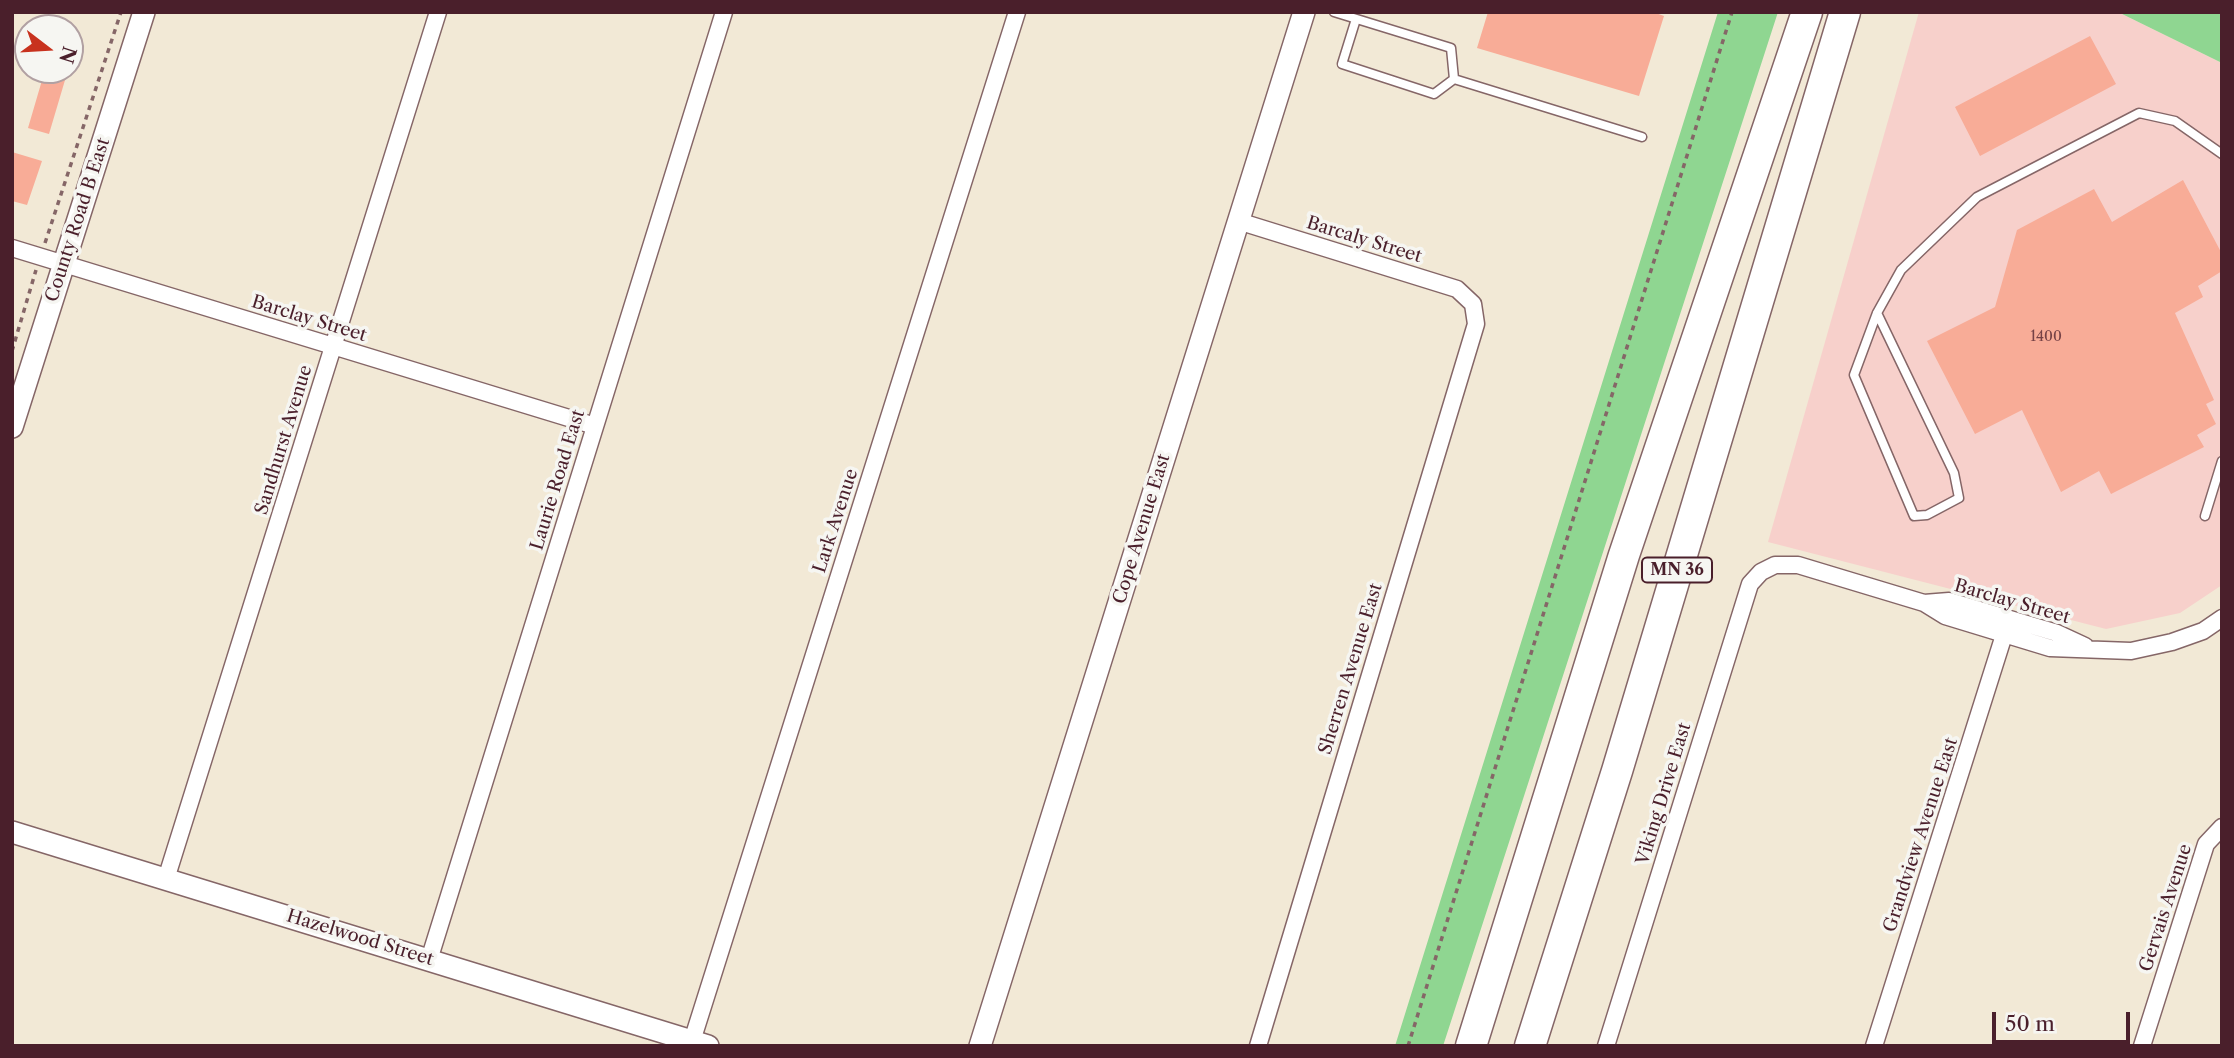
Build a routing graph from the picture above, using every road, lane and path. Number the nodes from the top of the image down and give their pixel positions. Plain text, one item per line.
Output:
1 (121, 12) edge
2 (144, 12) edge
3 (438, 12) edge
4 (724, 12) edge
5 (1017, 12) edge
6 (1334, 12) edge
7 (1732, 12) edge
8 (1795, 12) edge
9 (1807, 12) edge
10 (1845, 12) edge
11 (1858, 12) edge
12 (1300, 13) edge
13 (1356, 19) junction
14 (1454, 79) junction
15 (1821, 94) junction
16 (1642, 137) dead end
17 (2222, 154) edge
18 (1748, 188) junction
19 (1238, 221) junction
20 (12, 248) edge
21 (41, 257) junction
22 (64, 264) junction
23 (1473, 304) joint
24 (1877, 313) junction
25 (333, 346) junction
26 (12, 351) edge
27 (595, 426) junction
28 (12, 427) edge
29 (2222, 461) edge
30 (2204, 516) dead end
31 (1775, 565) joint
32 (1924, 603) junction
33 (2222, 618) edge
34 (2004, 635) junction
35 (2088, 648) junction
36 (2222, 827) edge
37 (12, 832) edge
38 (166, 879) junction
39 (429, 960) junction
40 (700, 1043) edge
41 (980, 1046) edge
42 (1258, 1046) edge
43 (1409, 1046) edge
44 (1471, 1046) edge
45 (1530, 1046) edge
46 (1606, 1046) edge
47 (1874, 1046) edge
48 (2142, 1046) edge

1 - 21 path
2 - 22 street, County Road B East
3 - 25 street, Sandhurst Avenue
4 - 27 street, Laurie Road East
5 - 40 street, Lark Avenue
6 - 13 lane
7 - 43 path
8 - 18 highway
9 - 18 highway, MN 36
10 - 15 highway, MN 36
11 - 15 highway
12 - 19 street, Cope Avenue East
13 - 14 lane
13 - 14 lane
14 - 16 lane
15 - 45 highway, MN 36
17 - 24 lane
18 - 44 highway, MN 36
19 - 23 street, Barcaly Street
19 - 41 street, Cope Avenue East
20 - 21 street, Barclay Street
21 - 22 street, Barclay Street
21 - 26 path
22 - 25 street, Barclay Street
22 - 28 street, County Road B East
23 - 42 street, Sherren Avenue East
24 - 24 lane
25 - 27 street, Barclay Street
25 - 38 street, Sandhurst Avenue
27 - 39 street, Laurie Road East
29 - 30 lane
31 - 32 street, Barclay Street
31 - 46 street, Viking Drive East
32 - 34 street, Barclay Street
32 - 35 street, Barclay Street
33 - 35 street, Barclay Street
34 - 35 street, Barclay Street
34 - 47 street, Grandview Avenue East
36 - 48 street, Gervais Avenue
37 - 38 street, Hazelwood Street
38 - 39 street, Hazelwood Street
39 - 40 street, Hazelwood Street

